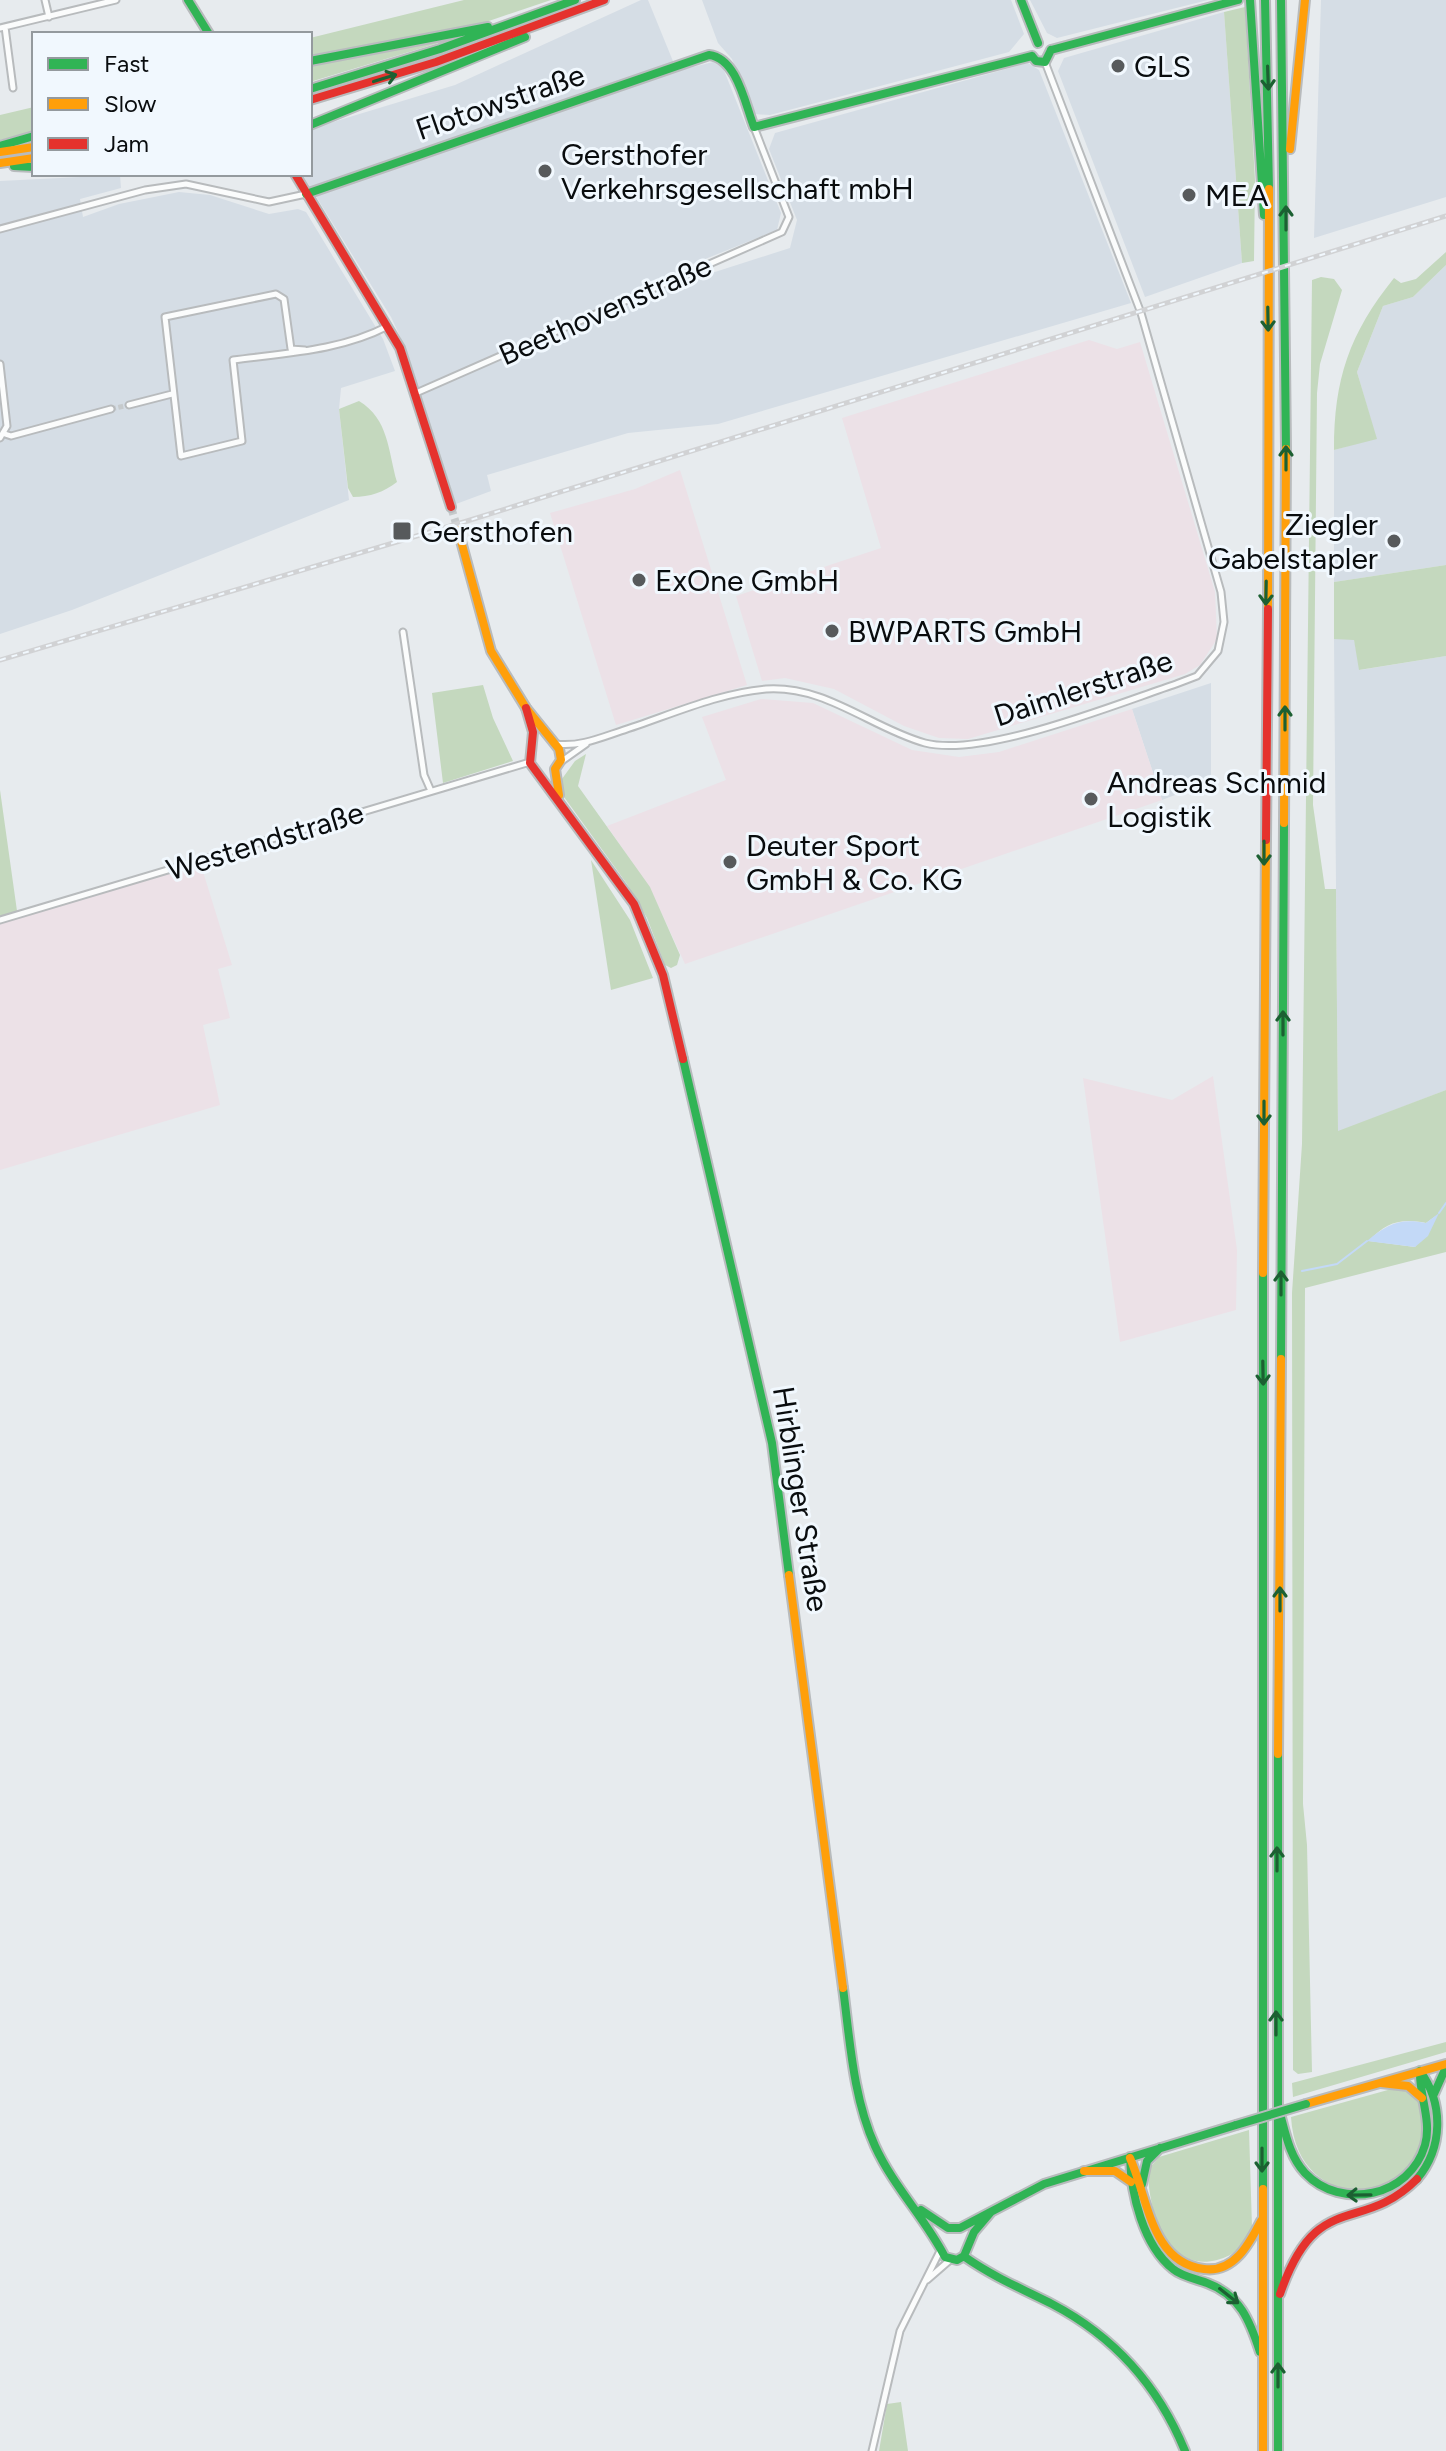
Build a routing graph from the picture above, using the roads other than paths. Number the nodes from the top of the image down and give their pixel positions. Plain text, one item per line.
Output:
1 (45, 0) edge
2 (116, 0) edge
3 (188, 0) edge
4 (575, 0) edge
5 (604, 0) edge
6 (1021, 0) edge
7 (1250, 0) edge
8 (1265, 0) edge
9 (1281, 0) edge
10 (1305, 0) edge
11 (1233, 1) edge
12 (573, 13) junction
13 (49, 17) junction
14 (521, 21) junction
15 (3, 28) edge
16 (208, 32) edge
17 (1038, 43) junction
18 (1051, 50) junction
19 (1032, 56) junction
20 (312, 61) edge
21 (1045, 62) junction
22 (13, 88) dead end
23 (312, 88) edge
24 (312, 99) edge
25 (312, 124) edge
26 (754, 127) junction
27 (32, 137) edge
28 (32, 147) edge
29 (0, 149) edge
30 (32, 158) edge
31 (0, 164) edge
32 (32, 167) edge
33 (296, 176) edge
34 (1286, 177) junction
35 (306, 194) junction
36 (0, 229) edge
37 (1268, 241) junction
38 (389, 326) junction
39 (305, 350) junction
40 (0, 364) edge
41 (416, 393) junction
42 (172, 394) junction
43 (129, 405) tunnel mouth
44 (111, 409) tunnel mouth
45 (3, 436) edge
46 (451, 507) tunnel mouth
47 (458, 530) tunnel mouth
48 (403, 632) dead end
49 (526, 708) junction
50 (590, 741) junction
51 (552, 742) junction
52 (533, 746) junction
53 (530, 762) junction
54 (558, 766) junction
55 (540, 772) junction
56 (431, 791) junction
57 (572, 820) junction
58 (0, 920) edge
59 (1446, 2065) edge
60 (1420, 2071) junction
61 (1381, 2083) junction
62 (1276, 2101) junction
63 (1429, 2101) junction
64 (1160, 2148) junction
65 (1130, 2157) junction
66 (1084, 2171) junction
67 (1131, 2182) junction
68 (1142, 2186) junction
69 (914, 2205) junction
70 (991, 2212) junction
71 (1262, 2219) junction
72 (948, 2228) junction
73 (960, 2228) junction
74 (970, 2238) junction
75 (939, 2246) junction
76 (965, 2257) junction
77 (950, 2259) junction
78 (921, 2286) junction
79 (1278, 2300) junction
80 (1264, 2369) junction
81 (872, 2451) edge
82 (1185, 2451) edge
83 (1263, 2451) edge
84 (1278, 2451) edge

1 - 13 street
2 - 13 street
3 - 16 main road
4 - 14 main road
5 - 12 main road
6 - 17 main road
7 - 37 main road
8 -> 37 main road
9 - 34 main road
10 - 34 main road
11 - 18 main road
24 -> 12 main road
12 - 25 main road
13 - 15 street
14 - 20 main road
14 - 23 main road
15 - 22 street
17 - 18 main road
17 - 19 main road
18 - 21 main road
19 - 21 main road
19 - 26 main road
21 - 50 street, Daimlerstraße
26 - 35 main road, Flotowstraße
26 - 41 street, Beethovenstraße
27 - 29 main road
28 - 29 main road
30 - 31 main road
31 - 32 main road
33 - 35 main road
62 -> 34 main road
35 - 36 street
35 - 38 main road
37 -> 71 main road
38 - 39 street
38 - 41 main road
39 - 42 street
39 - 42 street
40 - 45 street
41 - 46 main road
42 - 43 street
44 - 45 street
47 - 49 main road, Hirblinger Straße
48 - 56 street
49 - 51 main road, Hirblinger Straße
49 - 52 main road, Hirblinger Straße
50 - 51 street, Daimlerstraße
50 - 54 street, Daimlerstraße
51 - 52 main road
51 - 54 main road, Hirblinger Straße
52 - 53 main road, Hirblinger Straße
53 - 55 main road, Hirblinger Straße
53 - 56 street, Westendstraße
54 - 55 main road
54 - 57 main road, Hirblinger Straße
55 - 57 main road, Hirblinger Straße
56 - 58 street, Westendstraße
57 - 69 main road, Hirblinger Straße
59 - 60 main road
59 - 63 main road
60 - 61 main road
60 - 63 main road
61 - 63 main road
61 - 64 main road, bridge
63 -> 62 main road
62 - 79 main road
63 - 79 main road
64 - 65 main road
64 - 68 main road
65 - 66 main road
65 - 67 main road
65 - 68 main road
66 - 67 main road
66 - 70 main road
67 -> 80 main road
68 - 71 main road
69 - 72 main road
69 - 75 main road, Hirblinger Straße
70 - 73 main road
70 - 74 main road
71 - 80 main road
72 - 73 main road
72 - 75 main road
73 - 74 main road
74 - 76 main road
75 - 77 main road
75 - 78 street
76 - 77 main road
76 - 82 main road
77 - 78 street
78 - 81 street
84 -> 79 main road
80 - 83 main road

